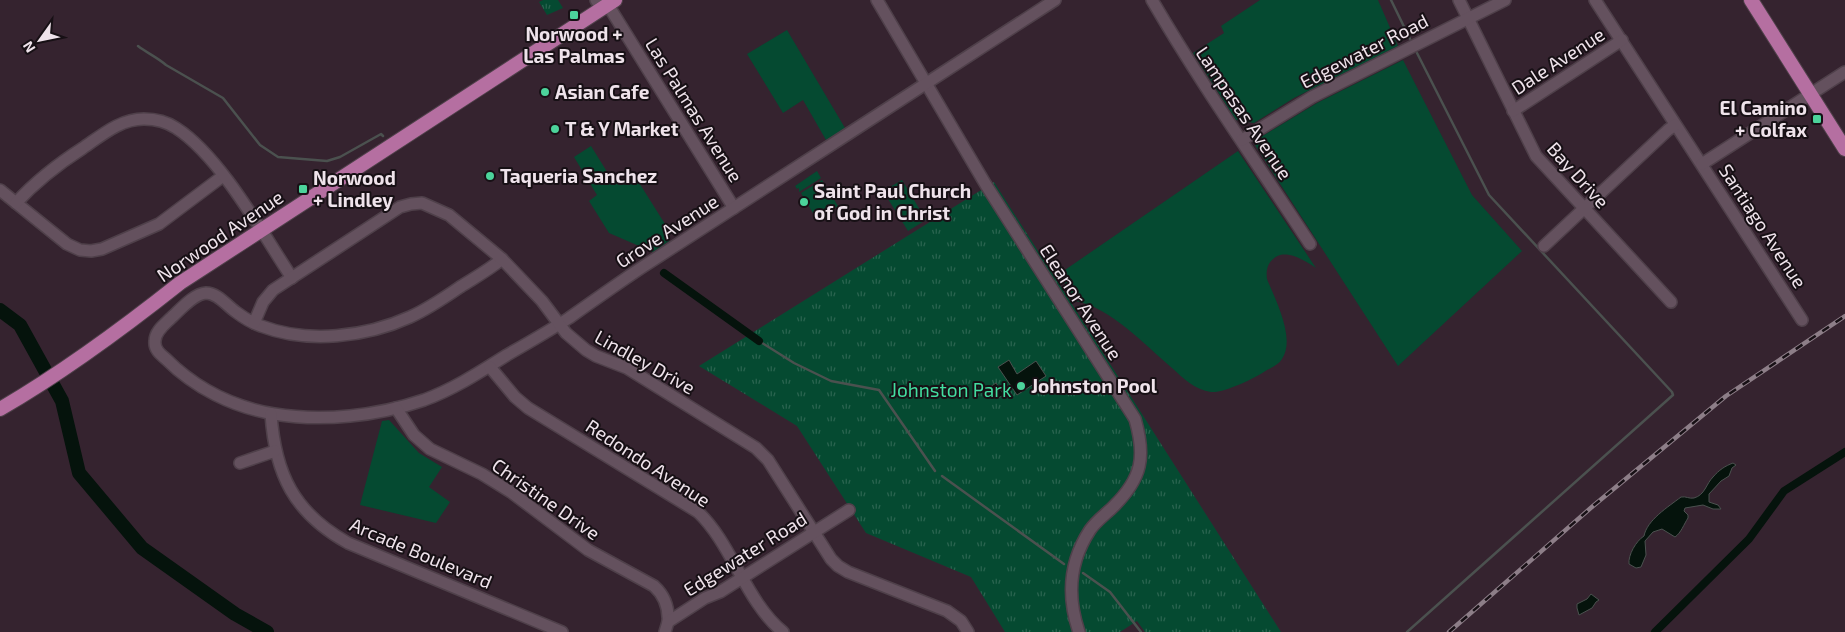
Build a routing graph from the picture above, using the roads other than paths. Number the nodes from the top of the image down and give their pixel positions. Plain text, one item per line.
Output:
1 (877, 0) edge
2 (1056, 0) edge
3 (1152, 0) edge
4 (1459, 0) edge
5 (1504, 0) edge
6 (1595, 0) edge
7 (1751, 0) edge
8 (605, 3) edge
9 (1468, 19) junction
10 (1622, 40) junction
11 (1845, 72) edge
12 (926, 84) junction
13 (1811, 94) junction
14 (1513, 111) junction
15 (1676, 125) junction
16 (1242, 140) junction
17 (1845, 149) edge
18 (1702, 164) junction
19 (223, 176) junction
20 (0, 190) edge
21 (16, 203) junction
22 (734, 208) junction
23 (1583, 209) junction
24 (260, 230) junction
25 (1310, 244) dead end
26 (1544, 246) dead end
27 (502, 259) junction
28 (292, 278) junction
29 (1671, 302) dead end
30 (1802, 320) dead end
31 (254, 323) junction
32 (560, 324) junction
33 (490, 367) junction
34 (396, 408) junction
35 (0, 409) edge
36 (271, 414) junction
37 (275, 451) junction
38 (240, 463) dead end
39 (849, 510) dead end
40 (814, 532) junction
41 (743, 578) junction
42 (667, 627) edge
43 (562, 632) edge
44 (783, 632) edge
45 (968, 632) edge
46 (1079, 632) edge

1 - 12 street, Eleanor Avenue
2 - 12 street, Grove Avenue
3 - 16 street, Lampasas Avenue
4 - 9 street, Bay Drive
5 - 9 street, Edgewater Road
6 - 10 street, Santiago Avenue
7 - 13 main road
8 - 22 street, Las Palmas Avenue
8 - 24 main road, Norwood Avenue
9 - 14 street, Bay Drive
9 - 16 street, Edgewater Road
10 - 14 street, Dale Avenue
10 - 15 street, Santiago Avenue
11 - 13 street
12 - 22 street, Grove Avenue
12 - 46 street, Eleanor Avenue
13 - 17 main road
13 - 18 street
14 - 23 street, Bay Drive
15 - 18 street, Santiago Avenue
15 - 23 street
16 - 25 street, Lampasas Avenue
18 - 30 street, Santiago Avenue
19 - 21 street
19 - 21 street
19 - 24 street
20 - 21 street
22 - 32 street, Grove Avenue
23 - 26 street
23 - 29 street, Bay Drive
24 - 28 street
24 - 35 main road, Norwood Avenue
27 - 28 street, Lindley Drive
27 - 31 street
27 - 32 street, Lindley Drive
28 - 31 street, Lindley Drive
31 - 36 street
32 - 33 street, Grove Avenue
32 - 40 street, Lindley Drive
33 - 34 street, Grove Avenue
33 - 41 street, Redondo Avenue
34 - 36 street, Grove Avenue
34 - 42 street, Christine Drive
36 - 37 street, Arcade Boulevard
37 - 38 street
37 - 43 street, Arcade Boulevard
39 - 40 street, Edgewater Road
40 - 41 street, Edgewater Road
40 - 45 street, Lindley Drive
41 - 42 street, Edgewater Road
41 - 44 street, Redondo Avenue

